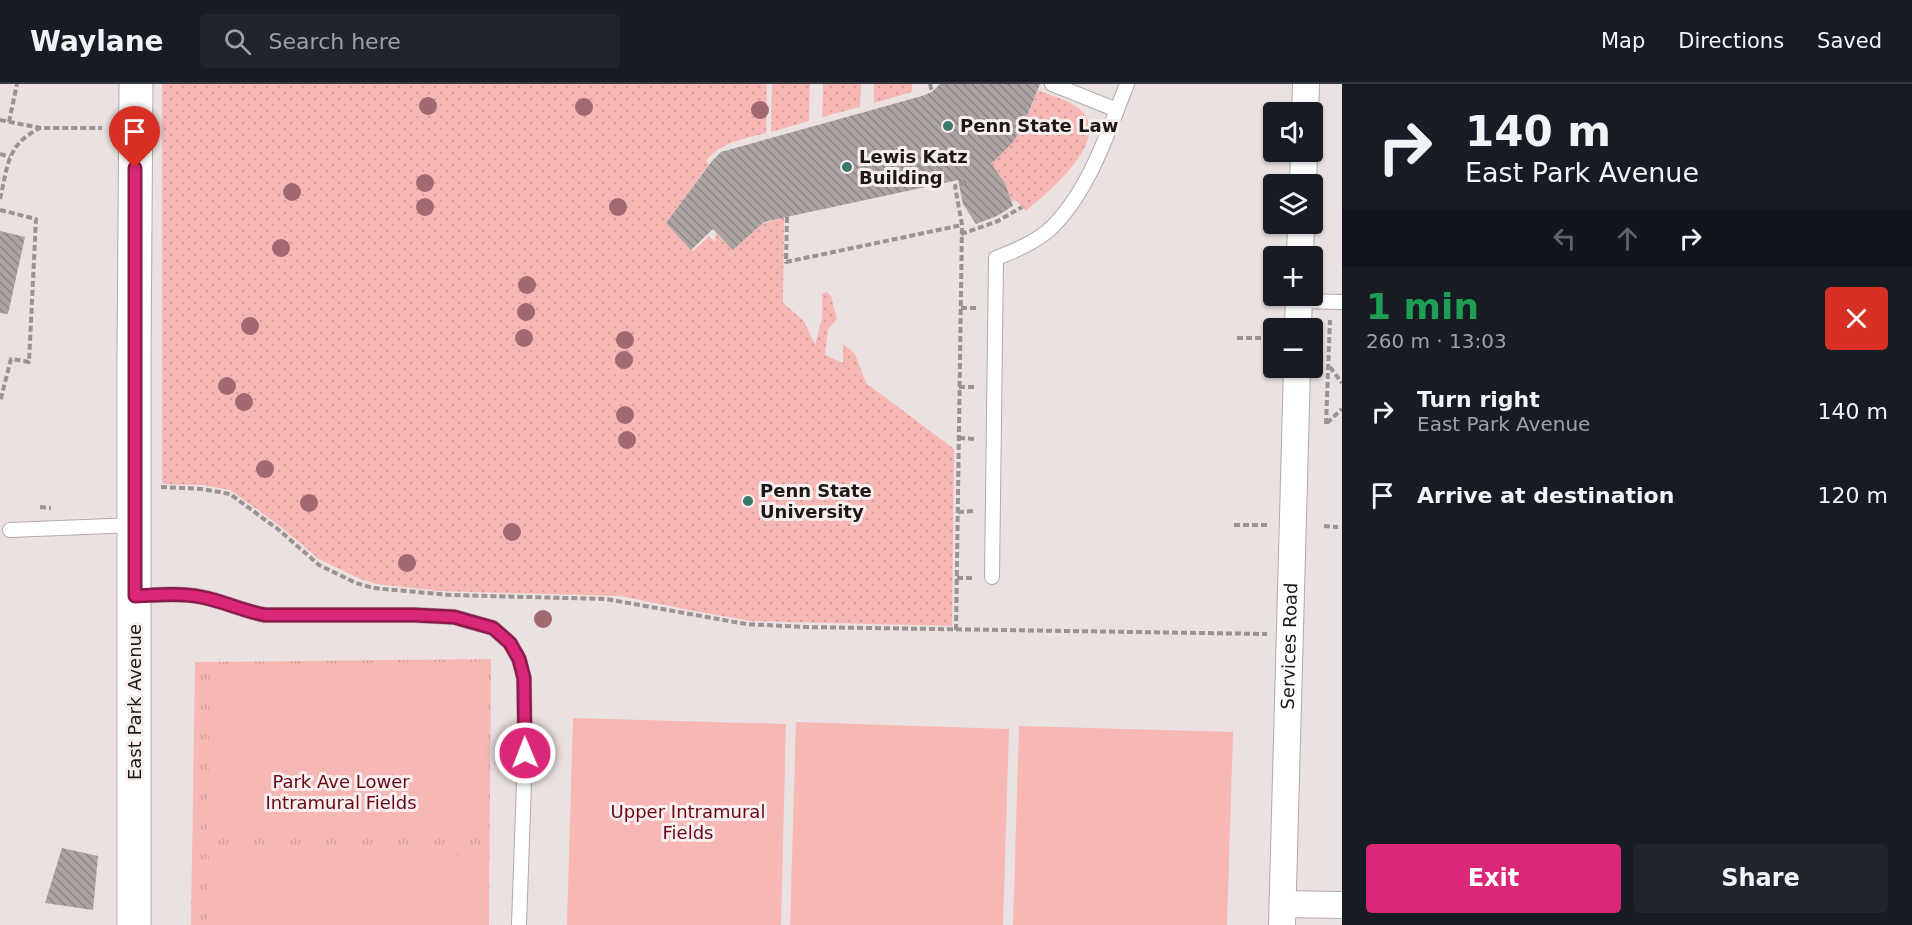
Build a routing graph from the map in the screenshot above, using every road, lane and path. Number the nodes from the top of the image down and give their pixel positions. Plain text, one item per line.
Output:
1 (17, 84) edge
2 (136, 84) edge
3 (930, 84) edge
4 (1052, 84) edge
5 (1127, 84) edge
6 (1306, 84) edge
7 (932, 92) dead end
8 (1305, 102) edge
9 (1117, 110) junction
10 (0, 120) edge
11 (9, 122) junction
12 (40, 128) junction
13 (102, 128) dead end
14 (0, 154) edge
15 (10, 157) junction
16 (967, 181) dead end
17 (0, 199) edge
18 (1022, 207) dead end
19 (0, 210) edge
20 (787, 217) dead end
21 (962, 225) junction
22 (961, 234) junction
23 (1336, 302) edge
24 (1237, 338) dead end
25 (1263, 338) edge
26 (1329, 366) junction
27 (1297, 378) edge
28 (1342, 383) edge
29 (0, 402) edge
30 (1342, 409) edge
31 (158, 487) dead end
32 (135, 525) junction
33 (1234, 525) dead end
34 (1269, 525) dead end
35 (1324, 526) dead end
36 (1338, 526) dead end
37 (10, 530) dead end
38 (992, 577) dead end
39 (135, 596) junction
40 (956, 630) junction
41 (1275, 634) dead end
42 (1342, 905) edge
43 (1282, 915) edge
44 (134, 925) edge
45 (519, 925) edge

1 - 11 path
2 - 32 main road, East Park Avenue
3 - 7 path
4 - 9 lane
5 - 9 lane
6 - 8 street
9 - 38 lane
10 - 11 path
11 - 12 path
12 - 13 path
12 - 15 path
14 - 15 path
15 - 17 path
16 - 21 path
18 - 22 path
19 - 29 path
20 - 21 path
21 - 22 path
22 - 40 path
23 - 26 path
24 - 25 path
26 - 28 path
26 - 30 path
27 - 43 street, Services Road
31 - 40 path
32 - 37 lane
32 - 39 main road, East Park Avenue
33 - 34 path
35 - 36 path
39 - 44 main road, East Park Avenue
39 - 45 lane
40 - 41 path
42 - 43 street

